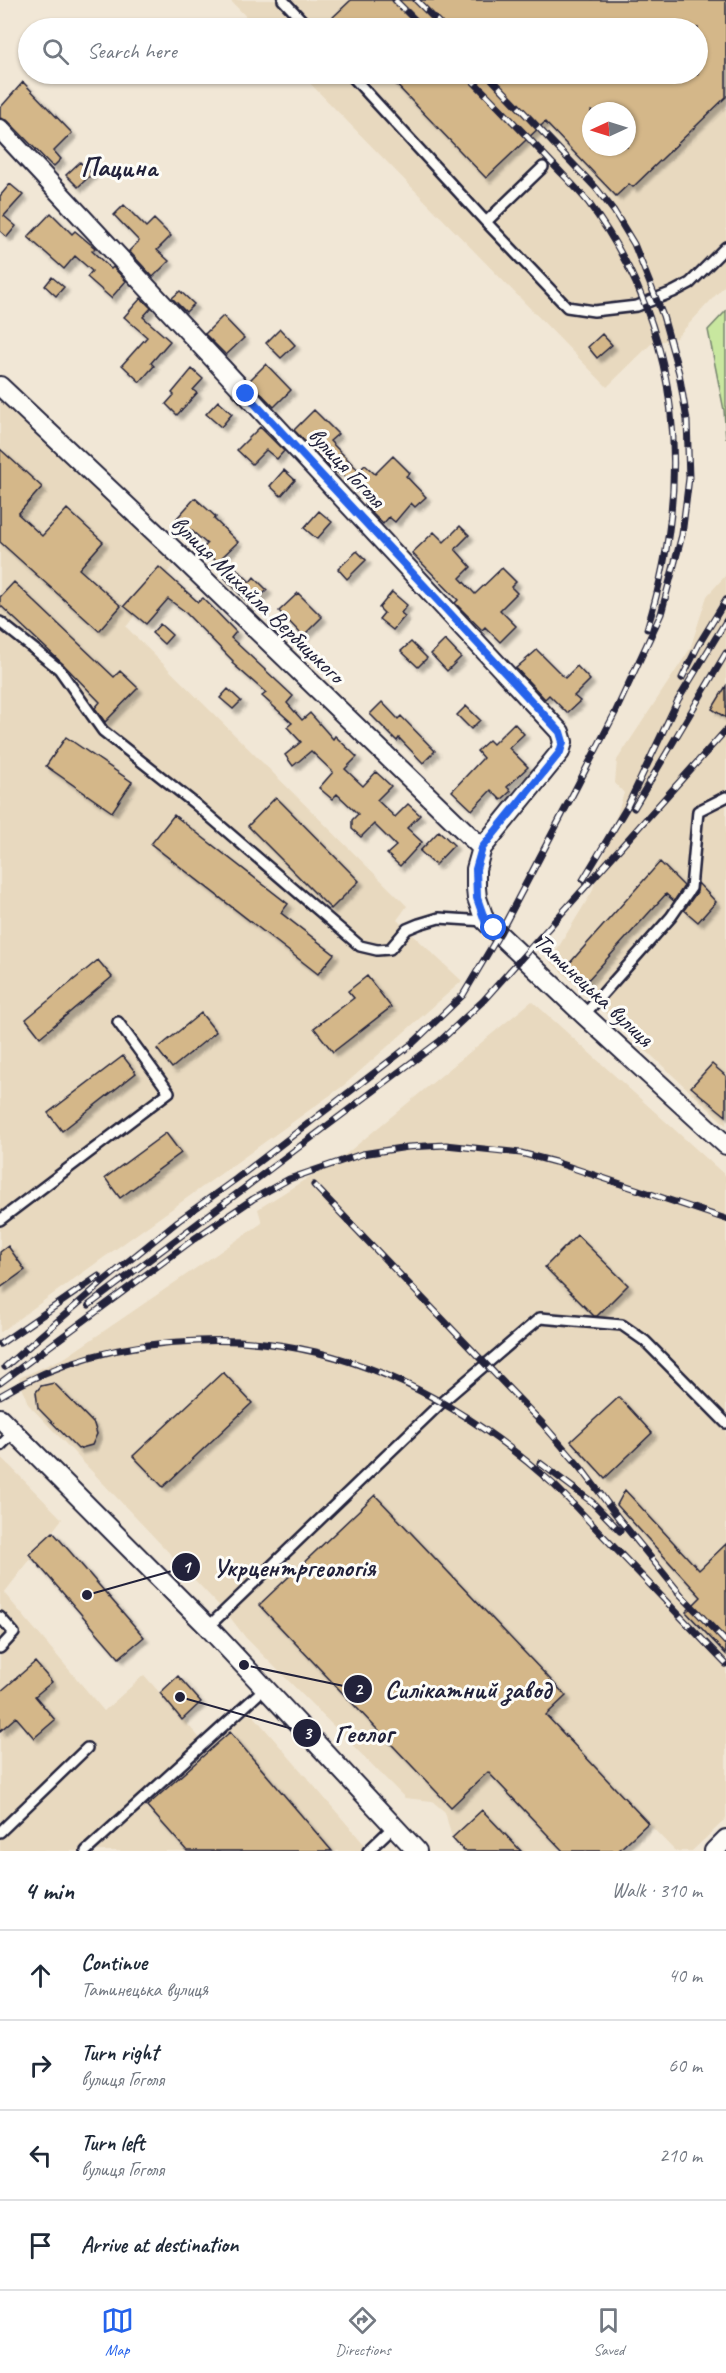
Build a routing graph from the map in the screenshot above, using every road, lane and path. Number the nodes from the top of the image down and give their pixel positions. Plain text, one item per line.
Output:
1 (283, 0) edge
2 (300, 18) edge
3 (359, 84) edge
4 (0, 129) edge
5 (543, 167) dead end
6 (486, 222) junction
7 (726, 247) edge
8 (0, 386) edge
9 (0, 622) edge
10 (726, 797) edge
11 (482, 848) junction
12 (485, 921) junction
13 (584, 1015) junction
14 (118, 1022) dead end
15 (726, 1145) edge
16 (0, 1220) edge
17 (0, 1418) edge
18 (726, 1423) edge
19 (15, 1431) junction
20 (0, 1446) edge
21 (0, 1617) edge
22 (208, 1627) junction
23 (0, 1648) edge
24 (264, 1688) junction
25 (87, 1748) dead end
26 (394, 1826) junction
27 (0, 1832) edge
28 (726, 1839) edge
29 (86, 1851) edge
30 (369, 1851) edge
31 (417, 1851) edge
32 (714, 1851) edge

1 - 2 lane
3 - 6 lane
4 - 11 street, вулиця Гоголя
5 - 6 lane
6 - 7 lane
8 - 11 street, вулиця Михайла Вербицького
9 - 12 lane
10 - 13 lane
11 - 12 street, Татинецька вулиця
12 - 13 street, Татинецька вулиця
13 - 15 street, Татинецька вулиця
14 - 16 lane
17 - 19 street
18 - 22 lane
19 - 20 lane
19 - 22 street
21 - 23 lane
22 - 24 street
24 - 26 street
24 - 29 lane
25 - 27 lane
26 - 30 lane
26 - 31 street
28 - 32 street

